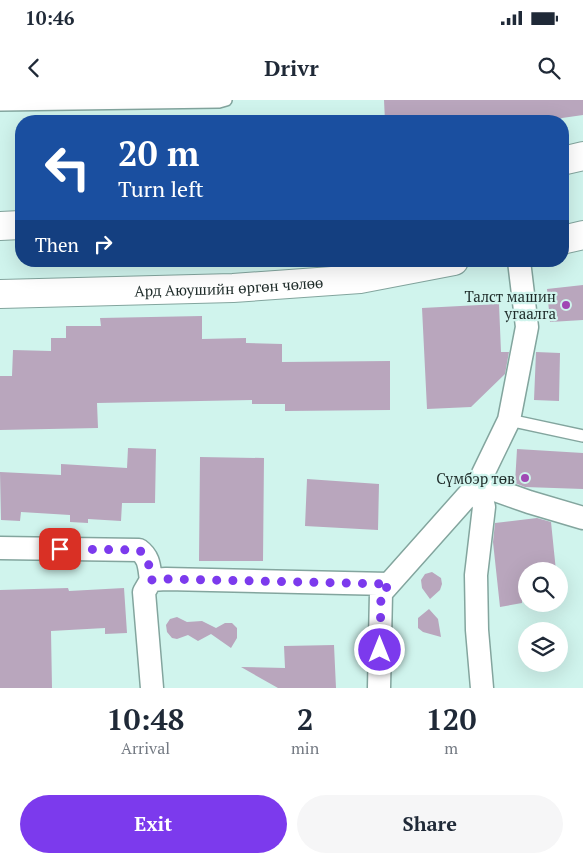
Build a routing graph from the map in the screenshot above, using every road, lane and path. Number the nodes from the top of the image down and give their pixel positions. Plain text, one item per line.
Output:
1 (226, 100) edge
2 (0, 105) edge
3 (583, 156) edge
4 (569, 159) edge
5 (15, 225) edge
6 (0, 226) edge
7 (583, 235) edge
8 (569, 238) edge
9 (423, 267) edge
10 (520, 267) edge
11 (0, 294) edge
12 (509, 420) junction
13 (583, 436) edge
14 (478, 484) junction
15 (583, 518) edge
16 (0, 548) edge
17 (151, 580) junction
18 (390, 584) junction
19 (152, 688) edge
20 (379, 688) edge
21 (482, 688) edge

1 - 2 lane
3 - 4 main road
5 - 6 main road
7 - 8 main road
9 - 11 main road, Ард Аюушийн өргөн чөлөө
10 - 12 street
12 - 13 lane
12 - 14 street
14 - 15 street
14 - 18 street
14 - 21 street
16 - 17 street
17 - 18 street
17 - 19 street
18 - 20 street

